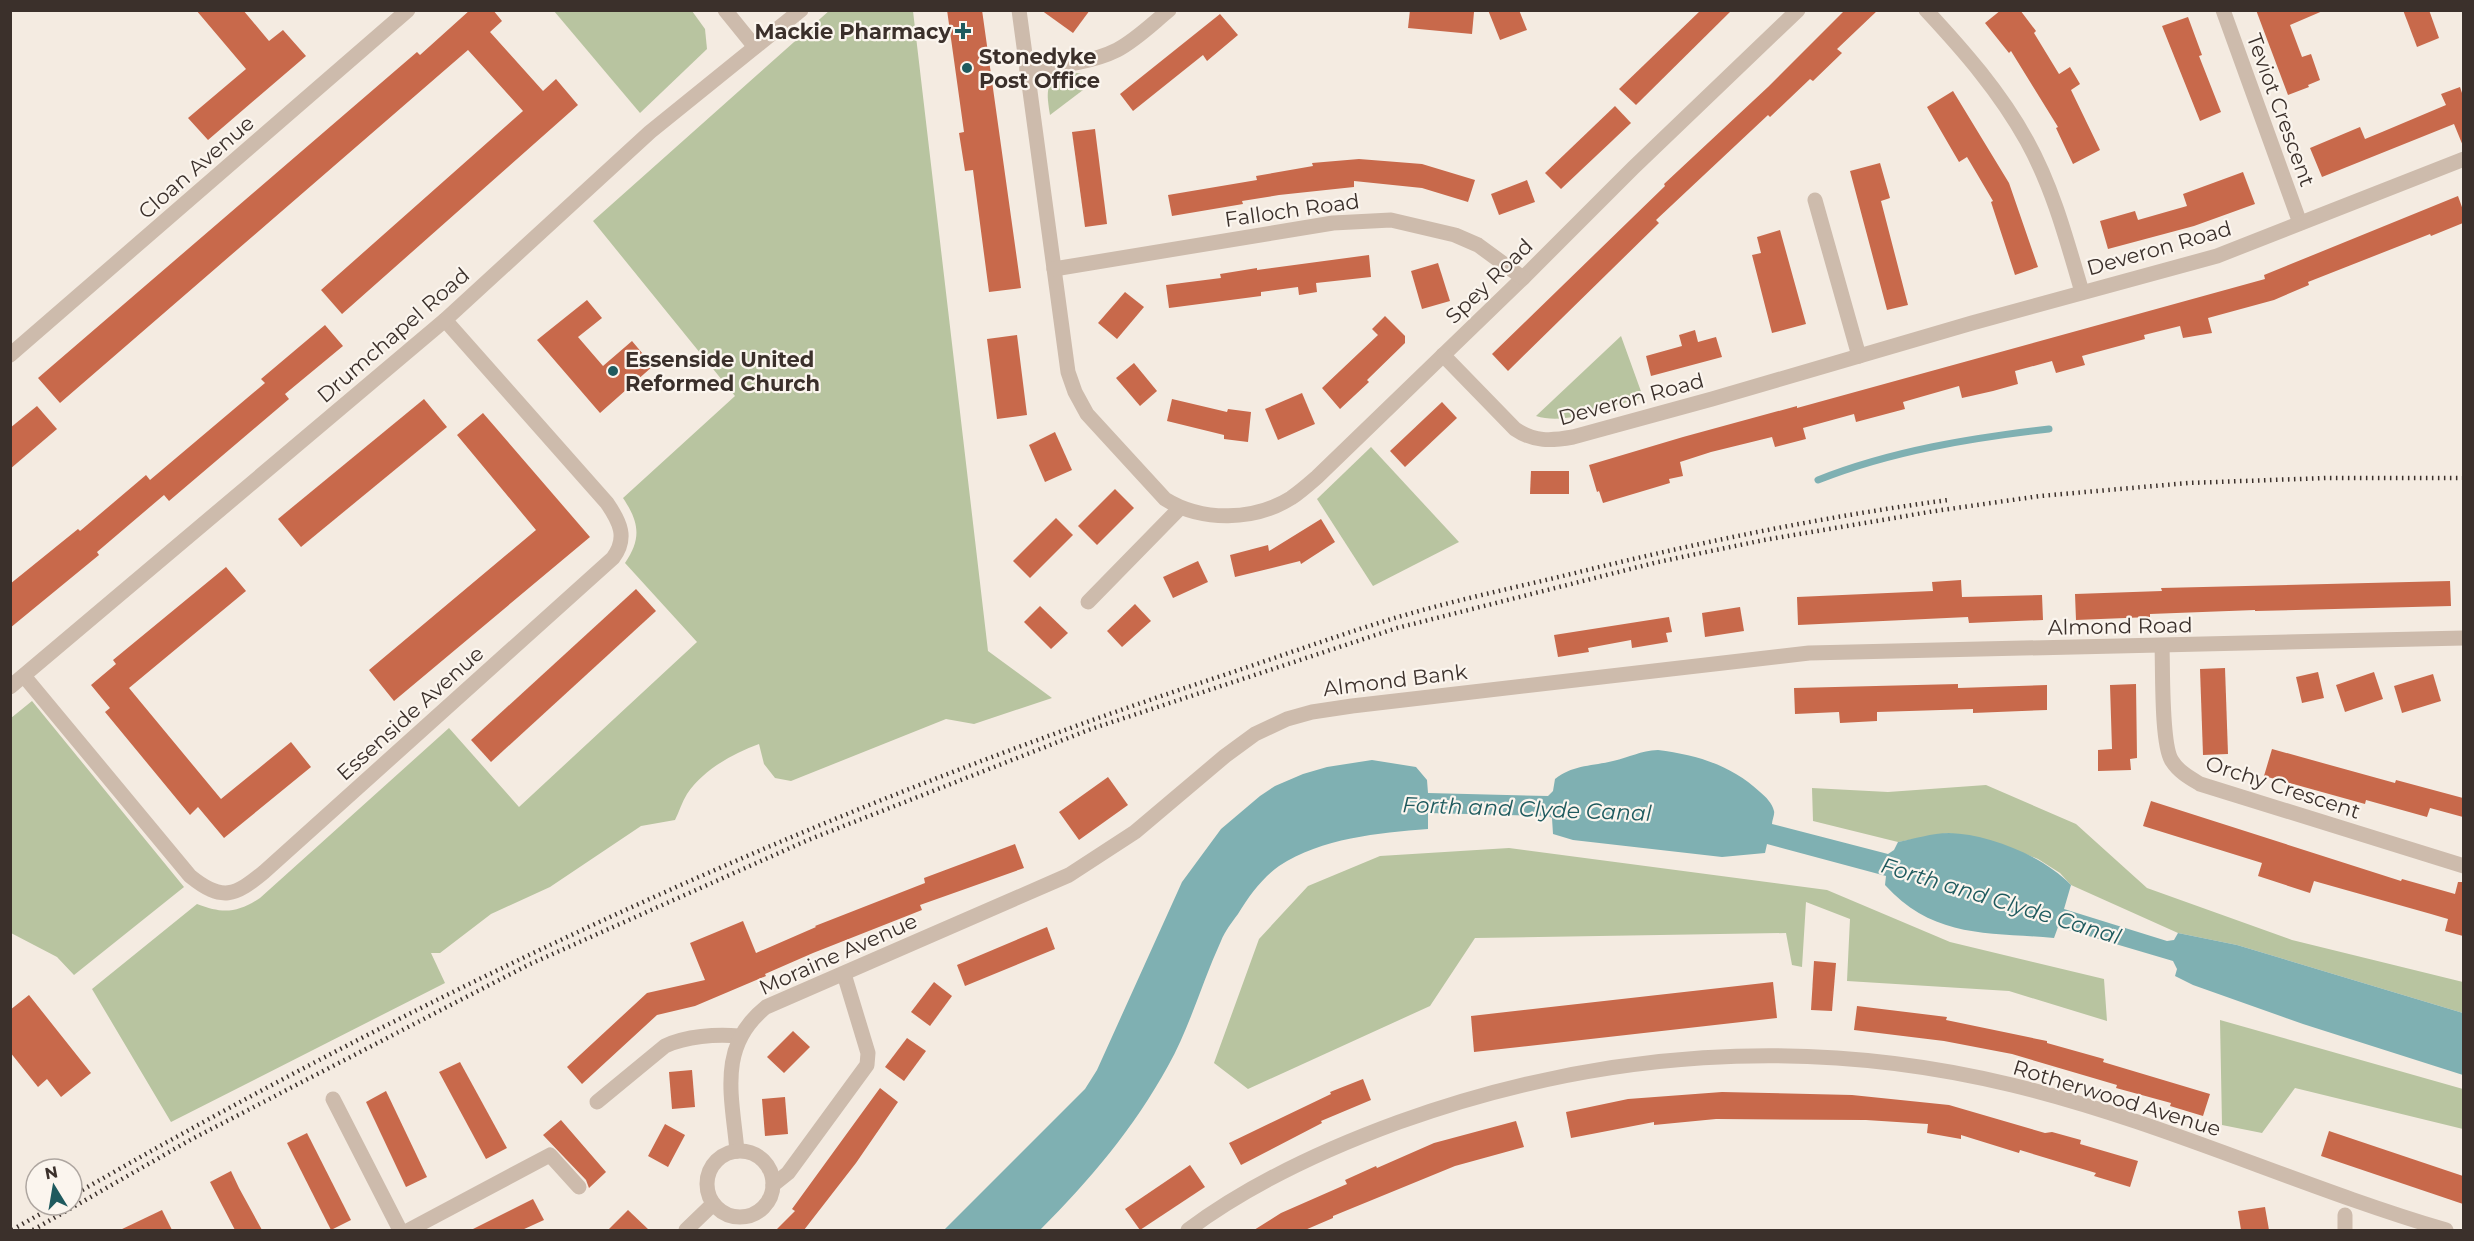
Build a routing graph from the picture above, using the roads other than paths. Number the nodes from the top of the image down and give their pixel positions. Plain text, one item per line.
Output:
1 (408, 10) edge
2 (725, 10) edge
3 (801, 10) edge
4 (1019, 10) edge
5 (1169, 10) edge
6 (1797, 10) edge
7 (1926, 10) edge
8 (2223, 10) edge
9 (755, 48) junction
10 (1027, 70) junction
11 (2463, 159) edge
12 (1815, 200) dead end
13 (2300, 223) junction
14 (1054, 269) junction
15 (1523, 278) junction
16 (2082, 292) junction
17 (445, 320) junction
18 (10, 355) edge
19 (1443, 355) junction
20 (1859, 356) junction
21 (1180, 508) junction
22 (1088, 602) dead end
23 (2463, 638) edge
24 (2162, 646) junction
25 (1778, 655) joint
26 (24, 676) junction
27 (10, 687) edge
28 (2463, 866) edge
29 (1069, 875) joint
30 (844, 974) junction
31 (739, 1036) junction
32 (333, 1099) dead end
33 (597, 1102) dead end
34 (737, 1151) junction
35 (773, 1185) junction
36 (579, 1187) dead end
37 (714, 1204) junction
38 (2428, 1228) edge
39 (400, 1230) edge
40 (409, 1230) edge
41 (686, 1230) edge
42 (1188, 1230) edge
43 (2446, 1230) edge

1 - 18 street, Cloan Avenue
2 - 9 street
3 - 9 street, Drumchapel Road
4 - 10 street, Spey Road
5 - 10 street
6 - 15 street, Spey Road
7 - 16 street
8 - 13 street, Teviot Crescent
9 - 17 street, Drumchapel Road
10 - 14 street, Spey Road
11 - 13 street, Deveron Road
12 - 20 street
13 - 16 street, Deveron Road
14 - 15 street, Falloch Road
14 - 21 street, Spey Road
15 - 19 street, Spey Road
16 - 20 street, Deveron Road
17 - 26 street, Drumchapel Road
17 - 26 street, Essenside Avenue
19 - 20 street, Deveron Road
19 - 21 street, Spey Road
21 - 22 street
23 - 24 street, Almond Road
24 - 25 street, Almond Road
24 - 28 street, Orchy Crescent
25 - 29 street, Almond Bank
26 - 27 street, Drumchapel Road
29 - 30 street, Moraine Avenue
30 - 31 street, Moraine Avenue
30 - 35 street
31 - 33 street
31 - 34 street, Moraine Avenue
32 - 39 street
34 - 35 street
34 - 37 street
35 - 37 street
36 - 40 street
37 - 41 street
38 - 42 street, Rotherwood Avenue
38 - 43 street, Rotherwood Avenue

